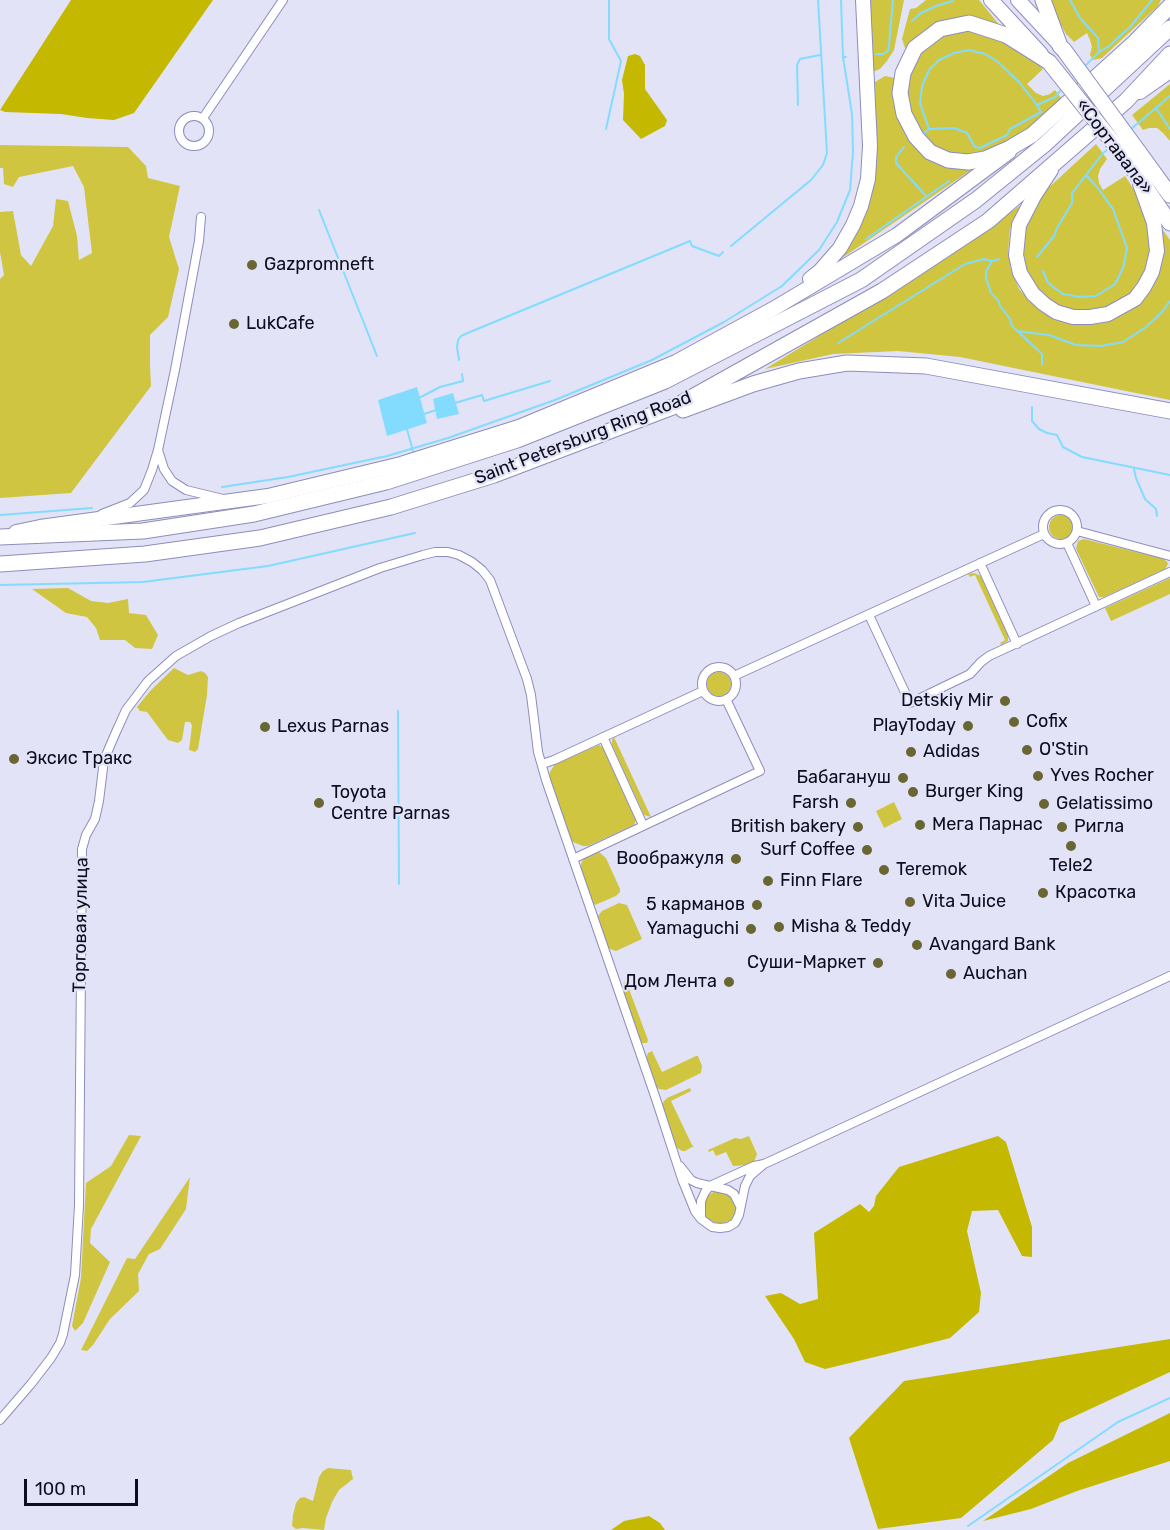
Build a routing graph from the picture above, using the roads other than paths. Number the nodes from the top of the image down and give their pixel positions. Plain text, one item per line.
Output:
1 (283, 0) edge
2 (863, 0) edge
3 (991, 0) edge
4 (1018, 0) edge
5 (1043, 0) edge
6 (1167, 0) edge
7 (1170, 6) edge
8 (1170, 28) edge
9 (1135, 42) junction
10 (1062, 48) junction
11 (1170, 54) edge
12 (1053, 67) junction
13 (1170, 71) edge
14 (1126, 101) junction
15 (202, 118) dead end
16 (1032, 135) junction
17 (1136, 157) junction
18 (1058, 160) junction
19 (1136, 173) junction
20 (1170, 183) edge
21 (1170, 195) edge
22 (201, 217) dead end
23 (1170, 223) edge
24 (773, 309) junction
25 (1170, 411) edge
26 (639, 420) junction
27 (158, 450) junction
28 (232, 501) junction
29 (91, 519) junction
30 (1077, 531) junction
31 (1044, 534) junction
32 (0, 536) edge
33 (1067, 543) junction
34 (1170, 556) edge
35 (980, 563) junction
36 (0, 564) edge
37 (1170, 572) edge
38 (1096, 606) junction
39 (869, 615) junction
40 (1017, 644) junction
41 (734, 676) junction
42 (704, 691) junction
43 (726, 699) junction
44 (603, 737) junction
45 (542, 764) junction
46 (643, 825) junction
47 (573, 859) junction
48 (1170, 976) edge
49 (676, 1161) junction
50 (764, 1164) junction
51 (710, 1186) junction
52 (741, 1208) junction
53 (701, 1219) junction
54 (0, 1420) edge

1 - 15 street
2 - 24 main road
3 - 12 main road
4 - 10 main road
5 - 10 highway, «Сортавала»
6 - 9 highway
7 - 9 highway
8 - 32 highway, Saint Petersburg Ring Road
9 - 16 highway, «Сортавала»
10 - 17 highway, «Сортавала», bridge
11 - 14 highway, Saint Petersburg Ring Road
12 - 16 highway, «Сортавала»
12 - 17 highway, «Сортавала», bridge
13 - 14 main road
14 - 18 highway, Saint Petersburg Ring Road
16 - 24 main road
17 - 19 highway, «Сортавала»
17 - 20 main road
17 - 21 highway, «Сортавала»
18 - 19 main road
18 - 26 highway, Saint Petersburg Ring Road
19 - 23 highway, «Сортавала»
22 - 27 street
24 - 28 main road
25 - 26 highway
26 - 36 highway, Saint Petersburg Ring Road
27 - 28 street
27 - 29 street
28 - 29 main road
29 - 32 main road
30 - 31 street
30 - 33 street
30 - 34 street
31 - 33 street
31 - 35 street
33 - 38 street
35 - 39 street
35 - 40 street
37 - 38 street
38 - 40 street
39 - 40 street
39 - 41 street
41 - 42 street
41 - 43 street
42 - 43 street
42 - 44 street
43 - 46 street
44 - 45 street
44 - 46 street
45 - 47 street
45 - 54 street, Торговая улица
46 - 47 street
47 - 49 street
48 - 50 street
49 - 51 street
49 - 53 street
50 - 51 street
50 - 52 street
51 - 52 street
51 - 53 street
52 - 53 street

